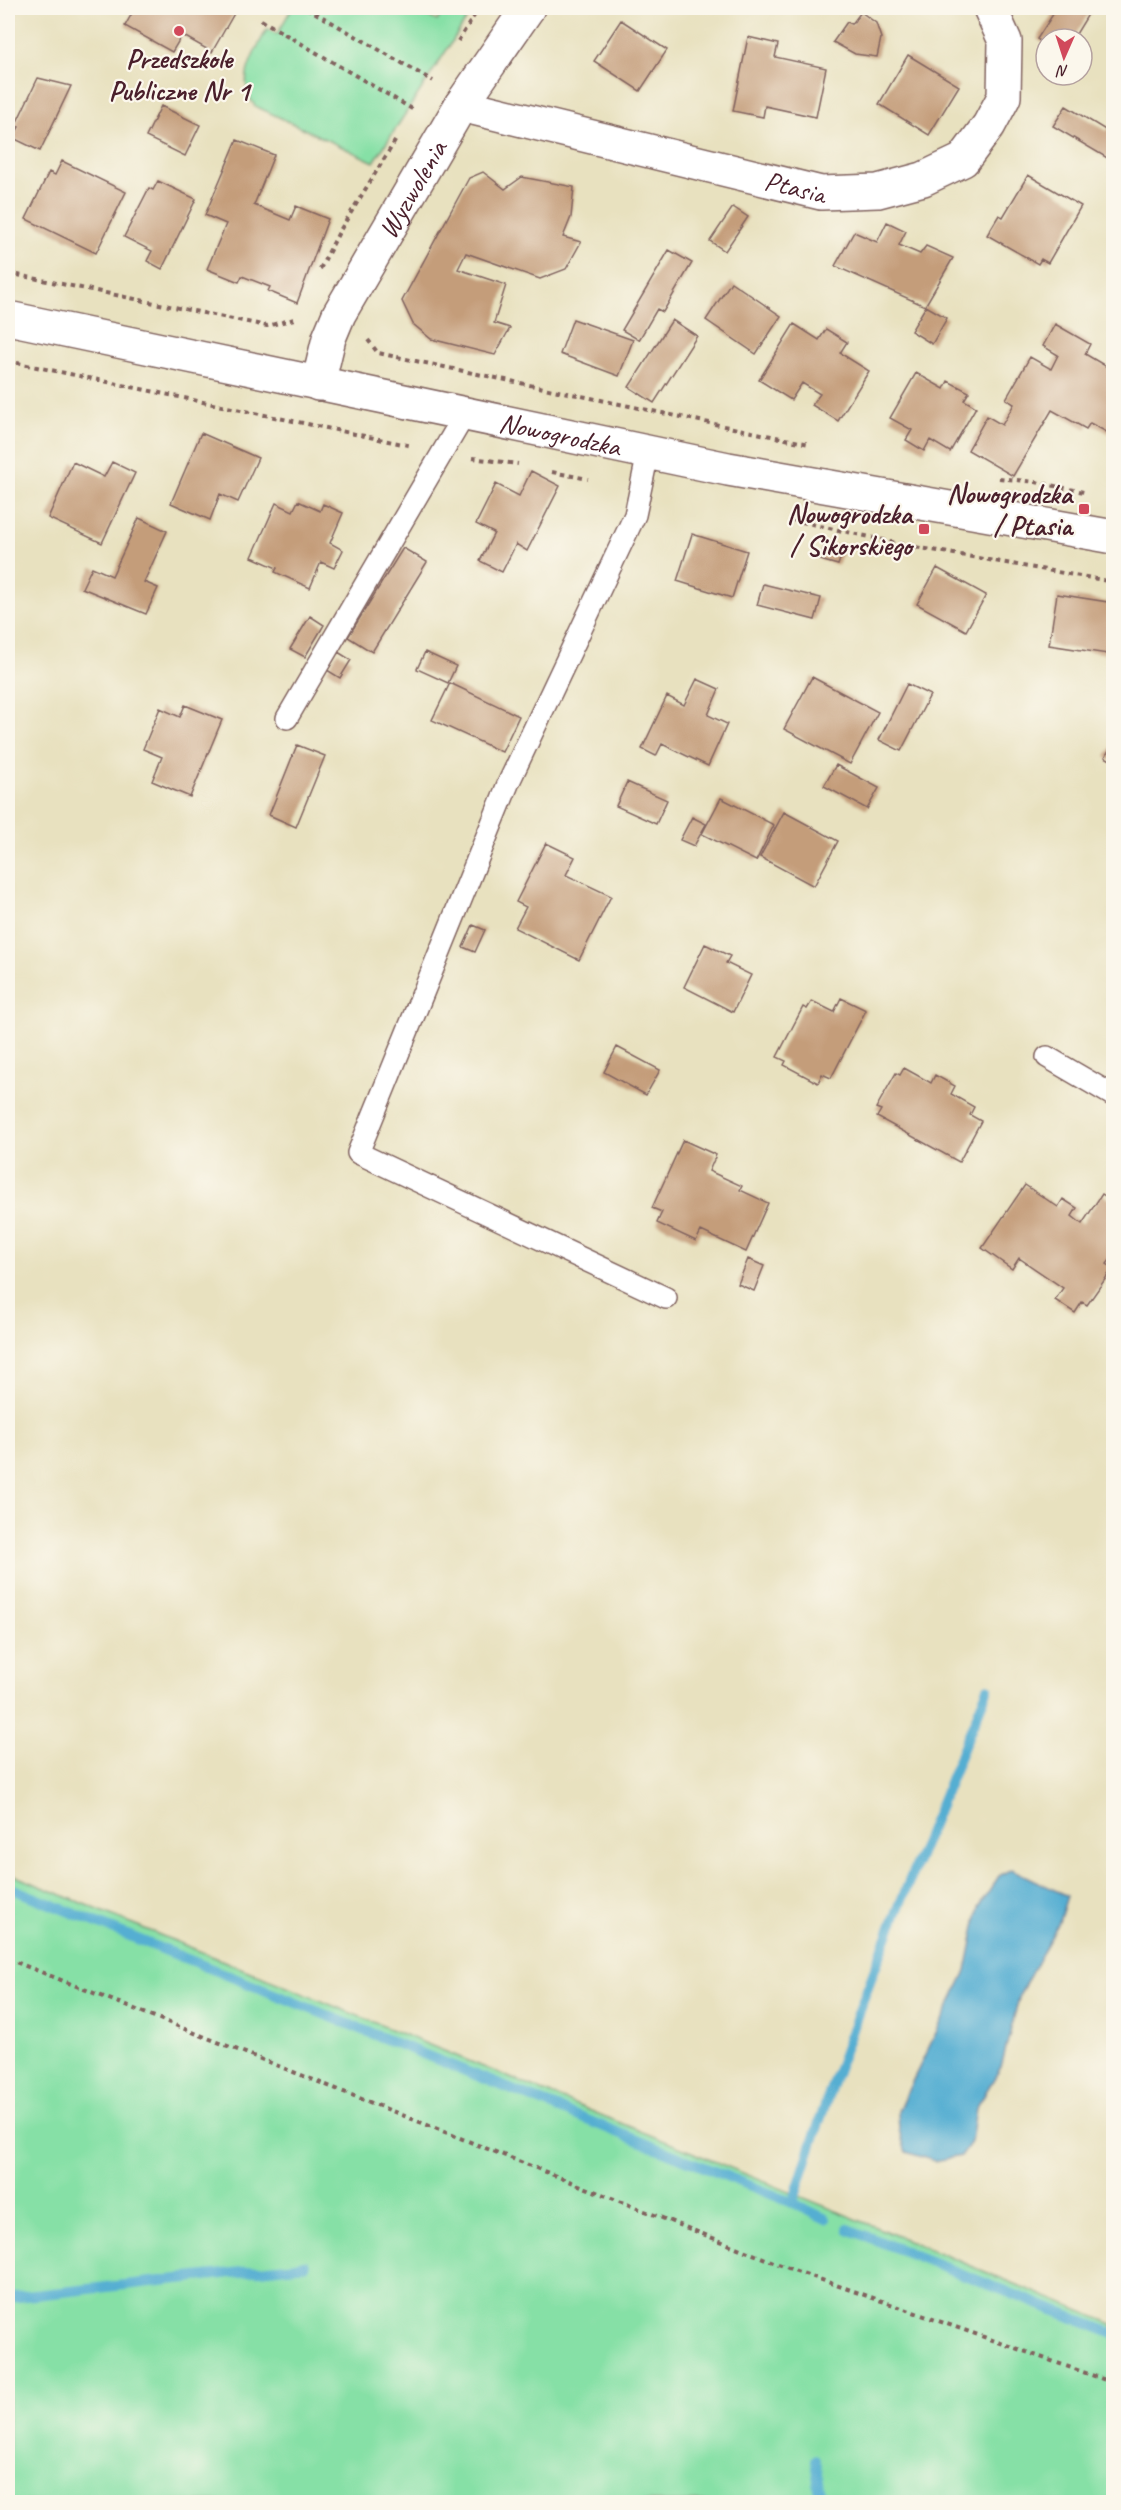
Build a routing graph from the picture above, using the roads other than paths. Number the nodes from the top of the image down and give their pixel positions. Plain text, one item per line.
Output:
1 (528, 8) edge
2 (990, 8) edge
3 (461, 105) junction
4 (8, 318) edge
5 (318, 384) junction
6 (465, 414) junction
7 (648, 453) junction
8 (1113, 537) edge
9 (287, 718) dead end
10 (1047, 1057) dead end
11 (1113, 1096) edge
12 (666, 1298) dead end

1 - 3 street, Wyzwolenia
2 - 3 street, Ptasia
3 - 5 street, Wyzwolenia
4 - 5 street, Nowogrodzka
5 - 6 street, Nowogrodzka
6 - 7 street, Nowogrodzka
6 - 9 lane
7 - 8 street, Nowogrodzka
7 - 12 lane
10 - 11 lane

